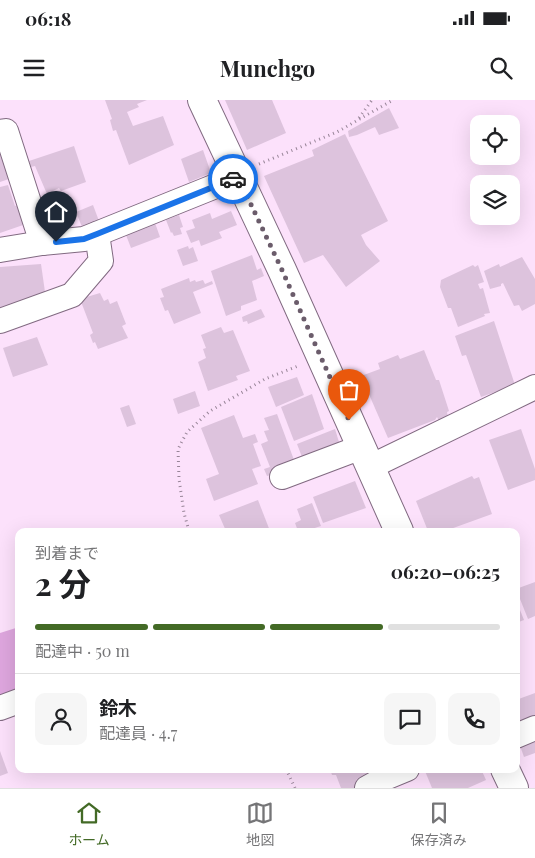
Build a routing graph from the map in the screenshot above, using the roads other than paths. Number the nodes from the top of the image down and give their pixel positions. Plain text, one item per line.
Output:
1 (202, 100) edge
2 (0, 132) edge
3 (245, 172) junction
4 (97, 234) junction
5 (42, 243) junction
6 (0, 250) edge
7 (0, 321) edge
8 (535, 388) edge
9 (360, 459) junction
10 (282, 477) dead end
11 (397, 528) edge
12 (15, 702) edge
13 (0, 708) edge
14 (535, 728) edge
15 (520, 734) edge
16 (397, 773) edge
17 (508, 773) edge
18 (367, 788) edge
19 (514, 788) edge

1 - 3 main road
2 - 5 street
3 - 4 street
3 - 9 main road
4 - 5 street
4 - 7 street
5 - 6 street
8 - 9 street
9 - 10 street
9 - 11 main road
12 - 13 street
14 - 15 street
16 - 18 street
17 - 19 main road

